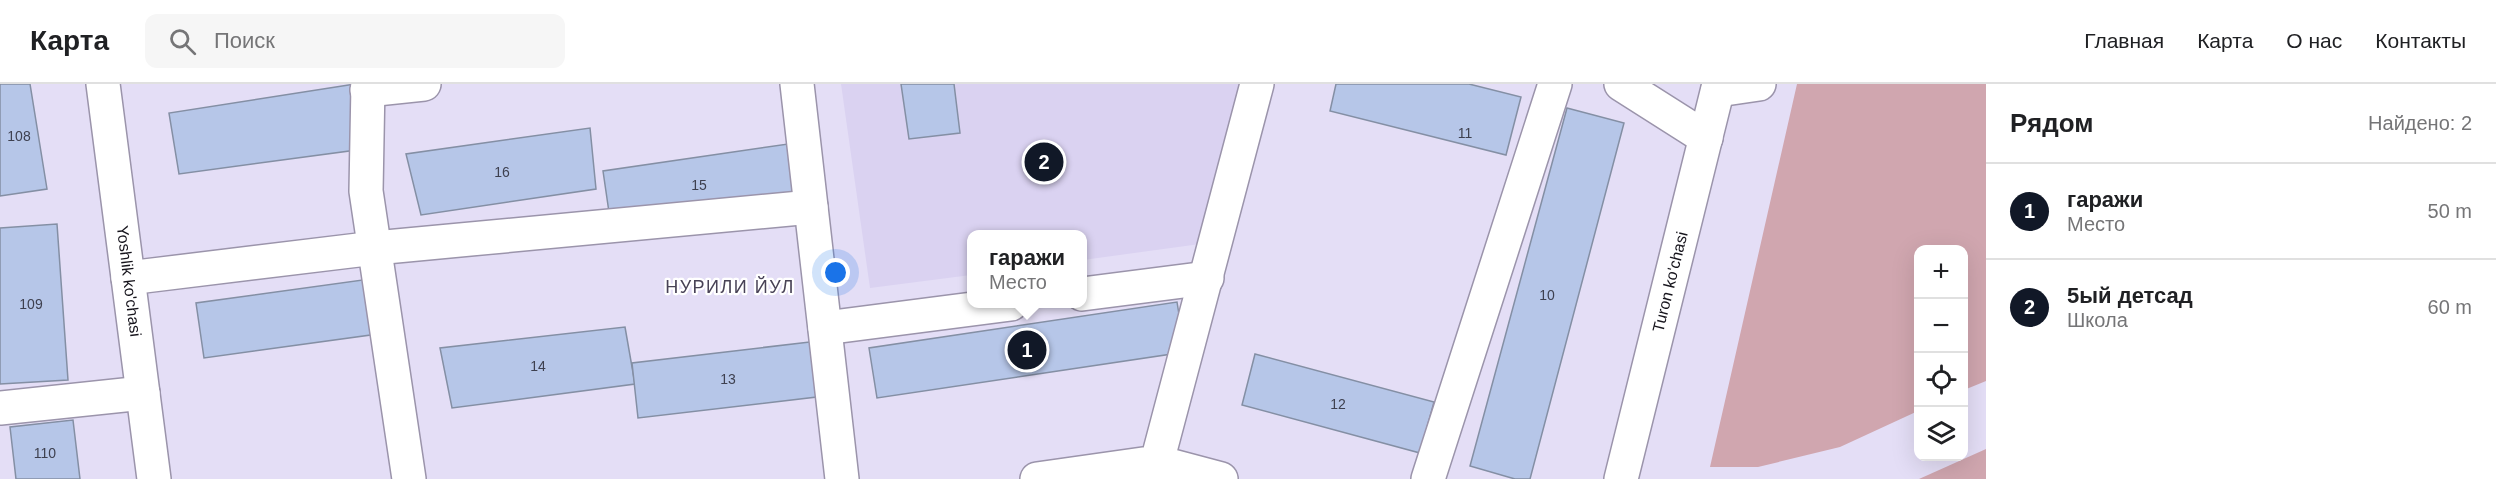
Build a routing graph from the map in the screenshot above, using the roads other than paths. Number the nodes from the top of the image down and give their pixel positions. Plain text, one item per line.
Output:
1 (104, 84) edge
2 (424, 84) edge
3 (797, 84) edge
4 (1257, 84) edge
5 (1556, 84) edge
6 (1621, 84) edge
7 (1759, 84) edge
8 (367, 87) edge
9 (1719, 87) edge
10 (1706, 138) junction
11 (811, 207) junction
12 (375, 248) junction
13 (128, 278) junction
14 (1207, 278) junction
15 (1087, 293) edge
16 (974, 308) edge
17 (825, 328) junction
18 (143, 393) junction
19 (0, 408) edge
20 (1156, 471) edge
21 (153, 479) edge
22 (409, 479) edge
23 (842, 479) edge
24 (1038, 479) edge
25 (1221, 479) edge
26 (1428, 479) edge
27 (1621, 479) edge

1 - 13 street, Yoshlik ko'chasi
2 - 8 street
3 - 11 street
4 - 14 street
5 - 26 street
6 - 10 street
7 - 9 street
8 - 12 street
9 - 10 street, Turon ko'chasi
10 - 27 street, Turon ko'chasi
11 - 12 street
11 - 17 street
12 - 13 street
12 - 22 street
13 - 18 street, Yoshlik ko'chasi
14 - 15 street
14 - 20 street
16 - 17 street
17 - 23 street
18 - 19 street
18 - 21 street, Yoshlik ko'chasi
20 - 24 street
20 - 25 street

